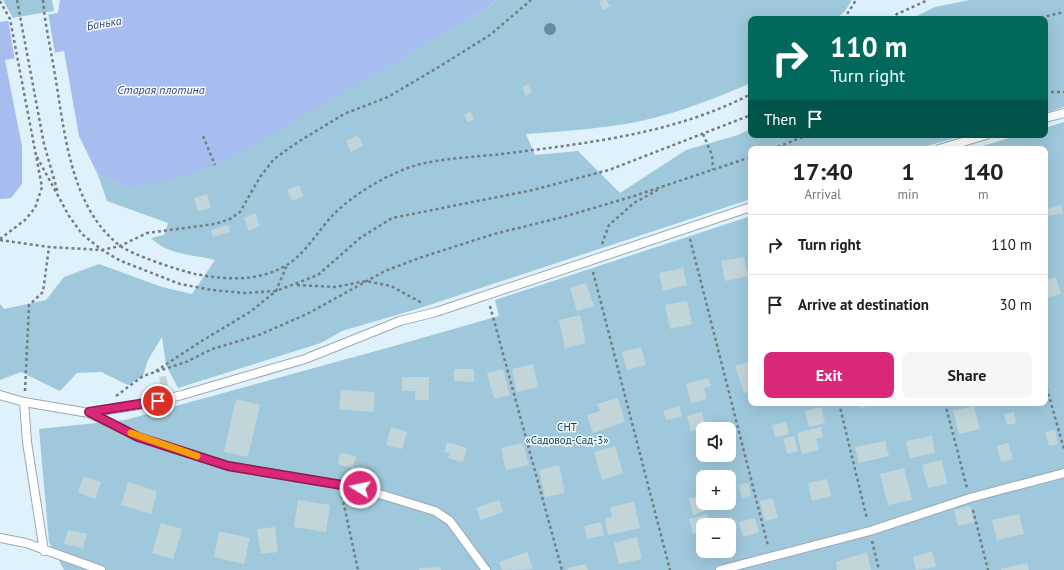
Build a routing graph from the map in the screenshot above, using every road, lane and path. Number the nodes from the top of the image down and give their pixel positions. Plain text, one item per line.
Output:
1 (17, 0) edge
2 (43, 0) edge
3 (531, 0) edge
4 (856, 0) edge
5 (928, 0) edge
6 (0, 1) edge
7 (1064, 12) edge
8 (846, 16) edge
9 (895, 16) edge
10 (1047, 16) edge
11 (1048, 92) edge
12 (1064, 92) edge
13 (748, 96) edge
14 (1064, 113) edge
15 (748, 116) edge
16 (1048, 117) edge
17 (704, 134) junction
18 (203, 136) dead end
19 (800, 138) edge
20 (976, 138) edge
21 (780, 146) edge
22 (949, 146) edge
23 (37, 157) junction
24 (748, 158) edge
25 (215, 165) dead end
26 (713, 170) junction
27 (667, 185) junction
28 (59, 198) junction
29 (748, 208) edge
30 (687, 227) junction
31 (0, 239) edge
32 (49, 246) junction
33 (120, 246) junction
34 (102, 250) junction
35 (593, 260) junction
36 (287, 264) junction
37 (366, 281) junction
38 (296, 285) junction
39 (276, 291) junction
40 (488, 295) junction
41 (436, 312) junction
42 (153, 374) junction
43 (1048, 393) edge
44 (0, 395) edge
45 (24, 402) junction
46 (840, 406) edge
47 (107, 409) junction
48 (89, 412) junction
49 (1064, 449) edge
50 (1064, 473) edge
51 (340, 485) junction
52 (870, 531) junction
53 (0, 538) edge
54 (44, 551) junction
55 (771, 556) junction
56 (101, 570) edge
57 (358, 570) edge
58 (486, 570) edge
59 (562, 570) edge
60 (670, 570) edge
61 (720, 570) edge
62 (880, 570) edge

1 - 28 path
2 - 33 path
3 - 33 path
4 - 8 path
5 - 9 path
6 - 23 path
7 - 10 path
11 - 12 path
13 - 36 path
14 - 16 lane
15 - 17 path
17 - 26 path
17 - 38 path
18 - 25 path
19 - 21 path
20 - 22 lane
23 - 28 path
23 - 31 path
24 - 26 path
26 - 27 path
27 - 35 path
27 - 37 path
28 - 34 path
29 - 30 lane
30 - 35 lane
30 - 55 path
31 - 32 path
32 - 34 path
32 - 45 path
33 - 34 path
33 - 36 path
34 - 39 path
35 - 40 lane
35 - 60 path
36 - 39 path
37 - 38 path
37 - 41 path
37 - 42 path
38 - 39 path
39 - 42 path
40 - 41 lane
40 - 59 path
41 - 47 lane
42 - 47 path
43 - 49 path
44 - 45 lane
45 - 48 lane
45 - 54 lane
46 - 52 path
47 - 48 lane
48 - 51 lane
50 - 52 lane
51 - 57 path
51 - 58 lane
52 - 55 lane
52 - 62 path
53 - 54 lane
54 - 56 lane
55 - 61 lane

